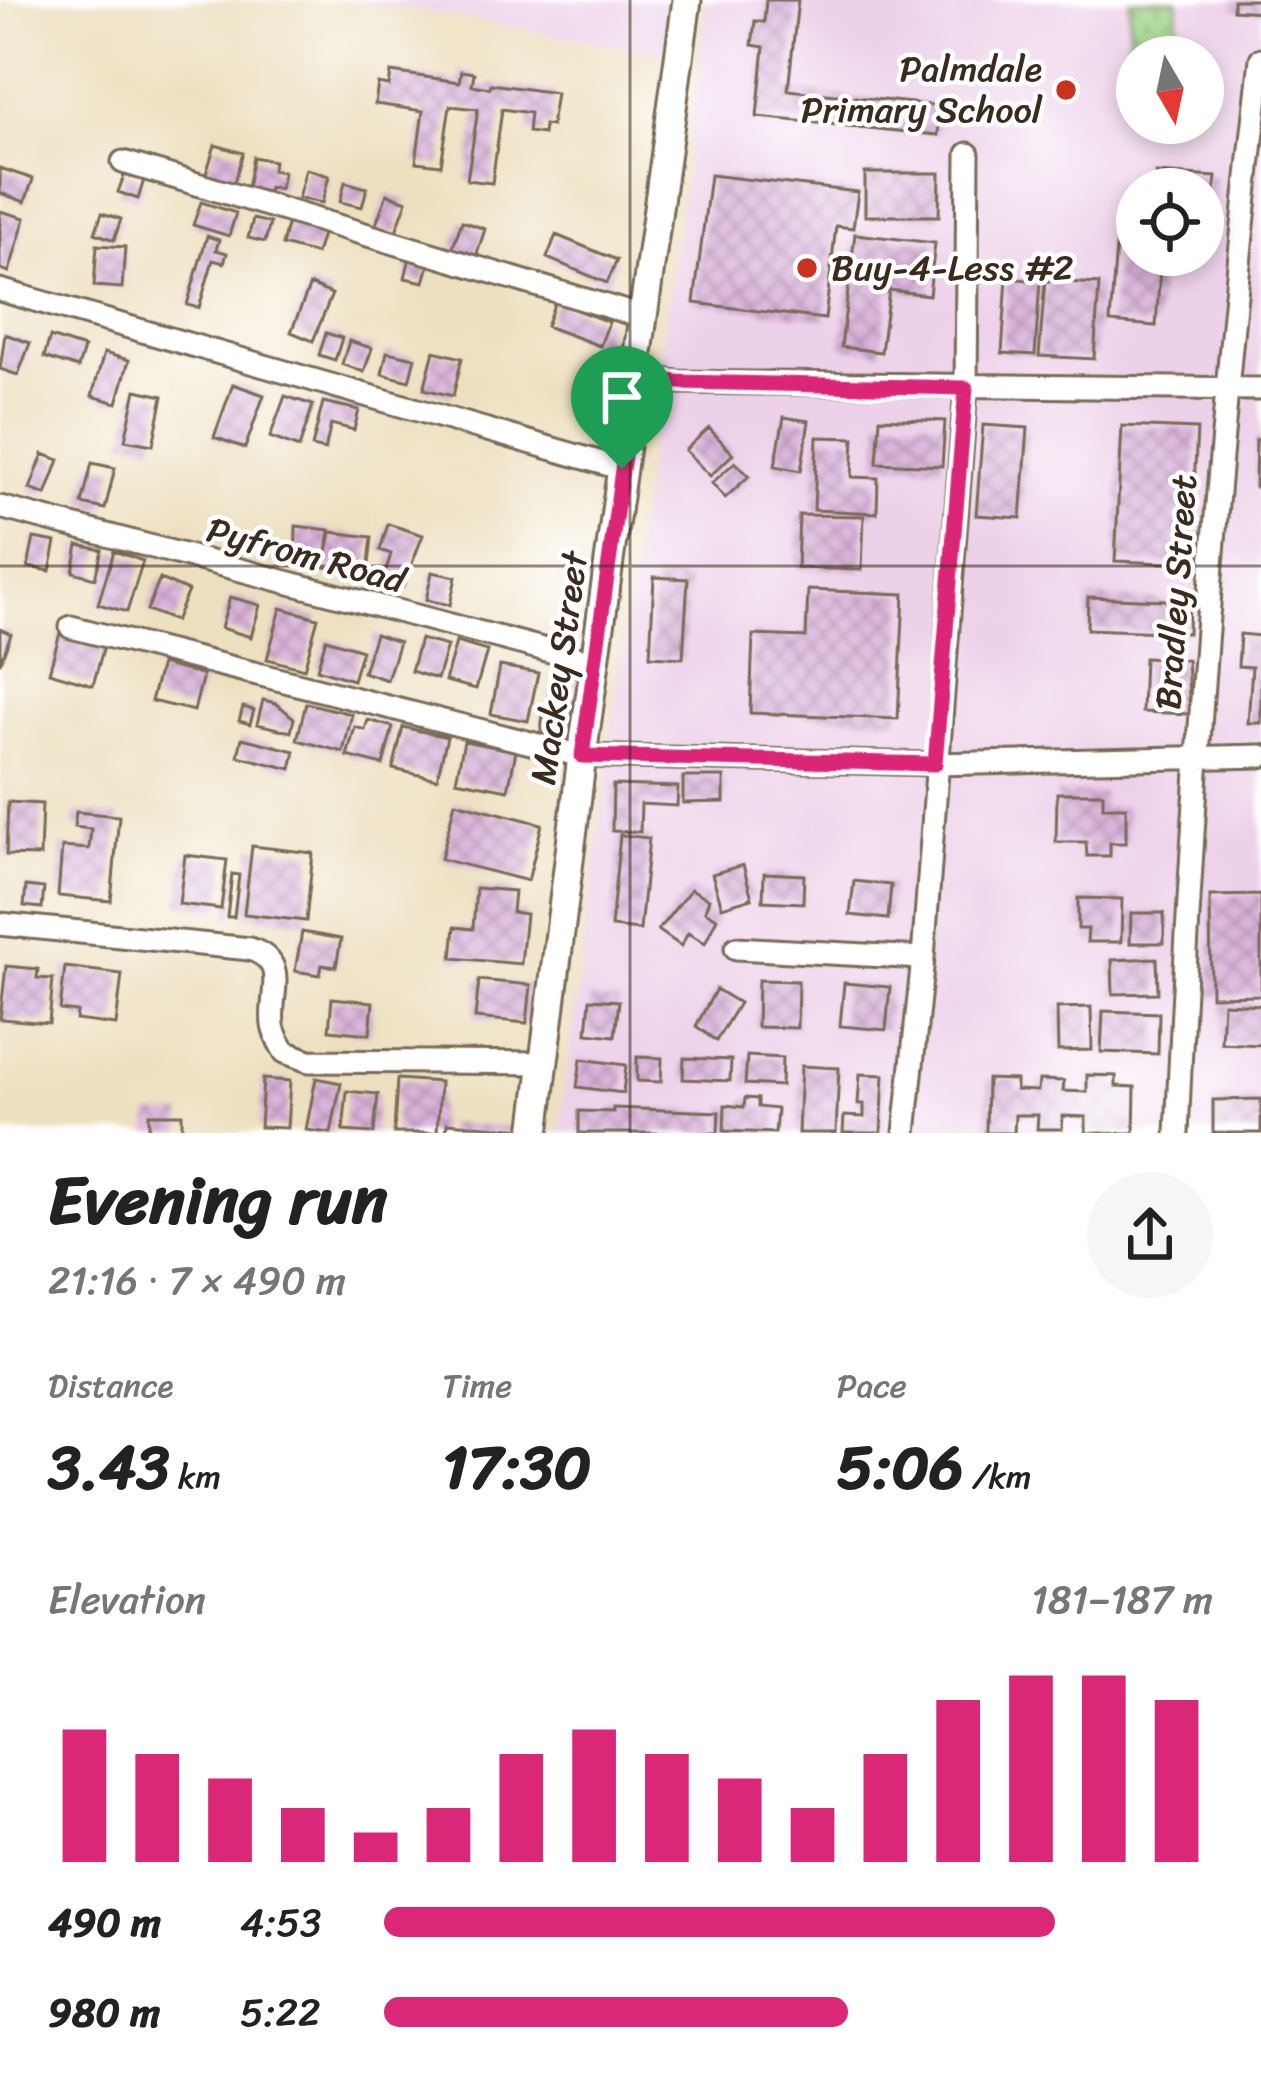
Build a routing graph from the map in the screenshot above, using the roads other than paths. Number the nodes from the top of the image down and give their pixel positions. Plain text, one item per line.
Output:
1 (687, 0) edge
2 (1261, 58) edge
3 (968, 154) dead end
4 (123, 162) dead end
5 (0, 290) edge
6 (643, 317) junction
7 (635, 377) junction
8 (966, 388) junction
9 (1225, 389) junction
10 (1261, 389) edge
11 (622, 469) junction
12 (0, 507) edge
13 (71, 627) dead end
14 (596, 663) junction
15 (1196, 755) junction
16 (582, 756) junction
17 (1261, 756) edge
18 (935, 764) junction
19 (0, 924) edge
20 (736, 947) dead end
21 (923, 958) junction
22 (545, 1063) junction
23 (535, 1133) edge
24 (905, 1133) edge
25 (1178, 1133) edge

1 - 6 main road, Mackey Street
2 - 9 street, Bradley Street
3 - 8 street
4 - 6 street
5 - 11 street
6 - 7 main road, Mackey Street
7 - 8 street
7 - 11 main road, Mackey Street
8 - 9 street
8 - 18 street
9 - 10 street
9 - 15 street, Bradley Street
11 - 14 main road, Mackey Street
12 - 14 street, Pyfrom Road
13 - 16 street
14 - 16 main road, Mackey Street
15 - 17 street
15 - 18 street
15 - 25 street, Bradley Street
16 - 18 street
16 - 22 main road, Mackey Street
18 - 21 street
19 - 22 street
20 - 21 street
21 - 24 street
22 - 23 main road, Mackey Street

